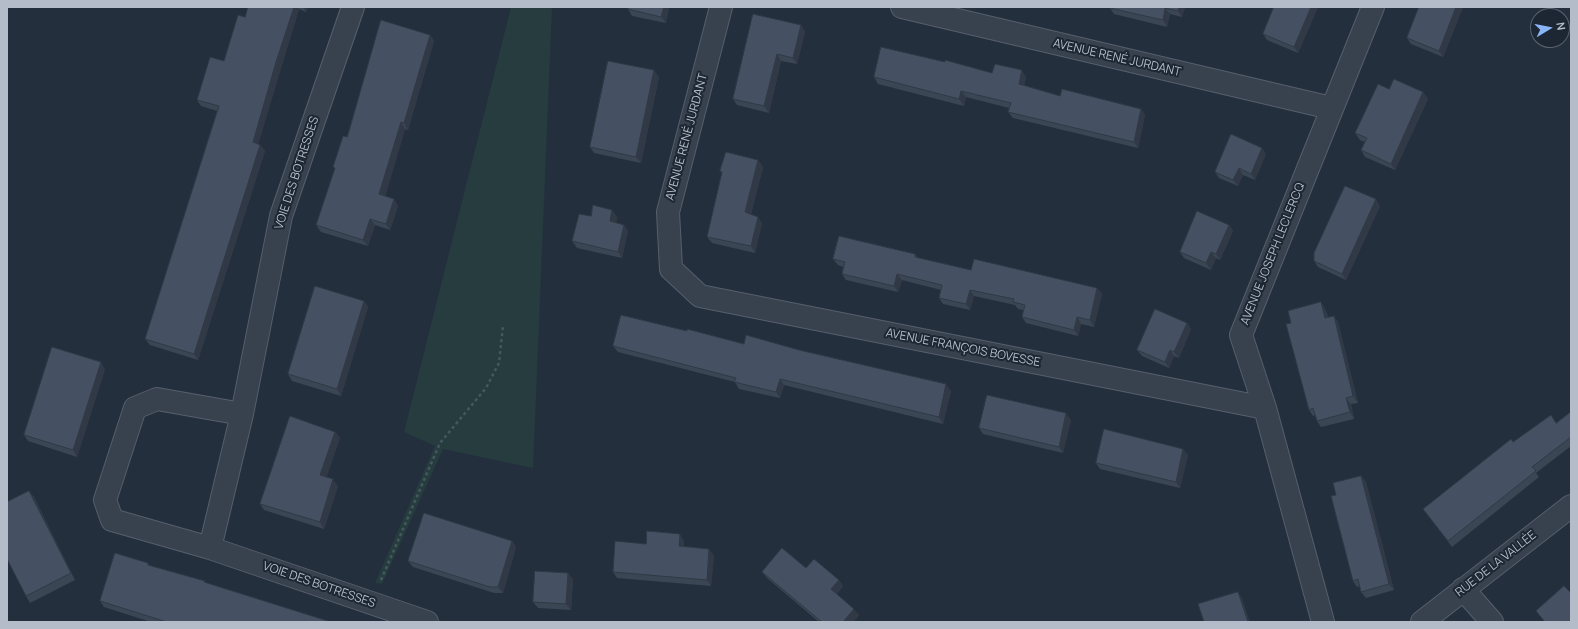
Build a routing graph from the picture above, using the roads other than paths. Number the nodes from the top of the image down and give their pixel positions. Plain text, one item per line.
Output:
1 (353, 7) edge
2 (721, 7) edge
3 (902, 7) edge
4 (1373, 7) edge
5 (1331, 108) junction
6 (671, 269) joint
7 (1265, 408) junction
8 (242, 414) junction
9 (1571, 506) edge
10 (210, 548) junction
11 (1463, 589) junction
12 (427, 622) edge
13 (1323, 622) edge
14 (1422, 622) edge
15 (1492, 622) edge

1 - 8 street, VOIE DES BOTRESSES
2 - 6 street, AVENUE RENÉ JURDANT
3 - 5 street, AVENUE RENÉ JURDANT
4 - 5 street, AVENUE JOSEPH LECLERCQ
5 - 7 street, AVENUE JOSEPH LECLERCQ
6 - 7 street, AVENUE FRANÇOIS BOVESSE
7 - 13 street, AVENUE JOSEPH LECLERCQ
8 - 10 street, VOIE DES BOTRESSES
8 - 10 street, VOIE DES BOTRESSES
9 - 11 street, RUE DE LA VALLÉE
10 - 12 street, VOIE DES BOTRESSES
11 - 14 street, RUE DE LA VALLÉE
11 - 15 street

